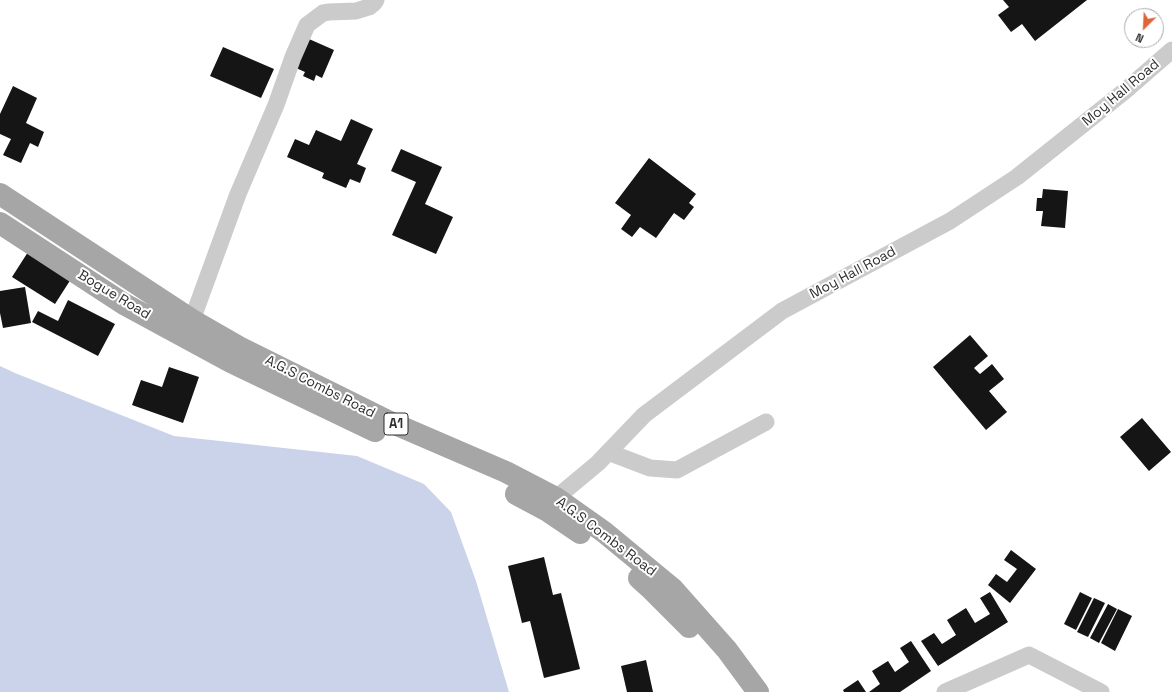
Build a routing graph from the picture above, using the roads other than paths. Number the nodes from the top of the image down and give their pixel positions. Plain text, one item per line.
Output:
1 (376, 0) edge
2 (1172, 50) edge
3 (0, 194) edge
4 (0, 224) edge
5 (192, 320) junction
6 (231, 362) joint
7 (766, 422) dead end
8 (608, 452) junction
9 (551, 504) junction
10 (743, 692) edge
11 (758, 692) edge
12 (945, 692) edge
13 (1101, 692) edge

1 - 5 street
2 - 8 street, Moy Hall Road
3 - 5 main road, A.G.S Combs Road / A1
4 - 6 main road, Bogue Road / A1
5 - 9 main road, A.G.S Combs Road / A1
6 - 9 main road, A.G.S Combs Road / A1
7 - 8 street
8 - 9 street, Moy Hall Road
9 - 10 main road, A.G.S Combs Road / A1
9 - 11 main road, A.G.S Combs Road / A1
12 - 13 street

